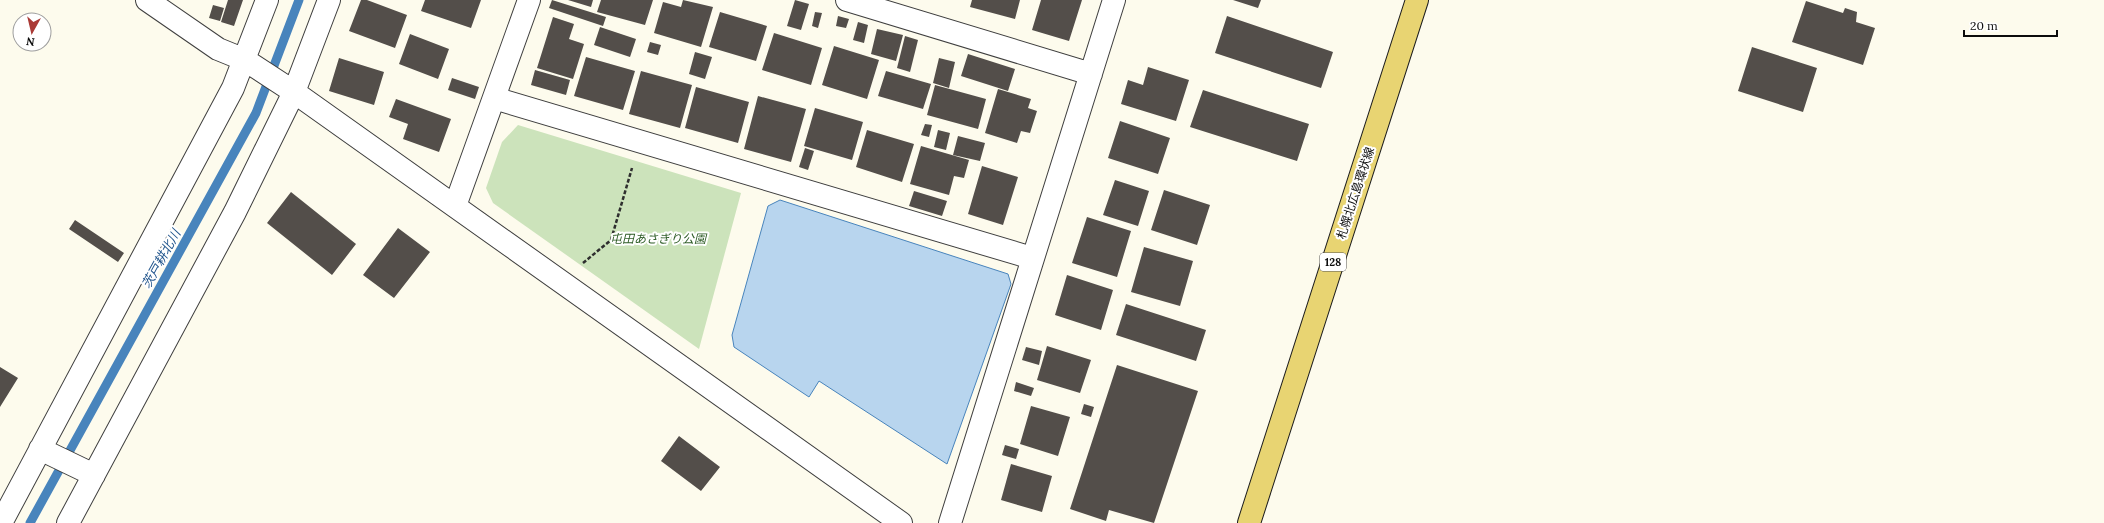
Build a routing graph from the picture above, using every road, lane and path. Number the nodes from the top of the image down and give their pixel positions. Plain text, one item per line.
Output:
1 (147, 0) edge
2 (267, 0) edge
3 (329, 0) edge
4 (529, 0) edge
5 (847, 0) edge
6 (1114, 0) edge
7 (1417, 0) edge
8 (252, 65) junction
9 (1091, 74) junction
10 (287, 88) junction
11 (494, 98) junction
12 (633, 165) dead end
13 (455, 206) junction
14 (1032, 258) junction
15 (578, 268) dead end
16 (47, 452) junction
17 (87, 472) junction
18 (1, 523) edge
19 (68, 523) edge
20 (901, 523) edge
21 (950, 523) edge
22 (1249, 523) edge

1 - 8 street
2 - 8 street
3 - 10 street
4 - 11 street
5 - 9 street
6 - 9 street
7 - 22 main road, 札幌北広島環状線 / 128
8 - 10 street
8 - 16 street
9 - 14 street
10 - 13 street
10 - 17 street
11 - 13 street
11 - 14 street
12 - 15 path
13 - 20 street
14 - 21 street
16 - 17 street
16 - 18 street
17 - 19 street

